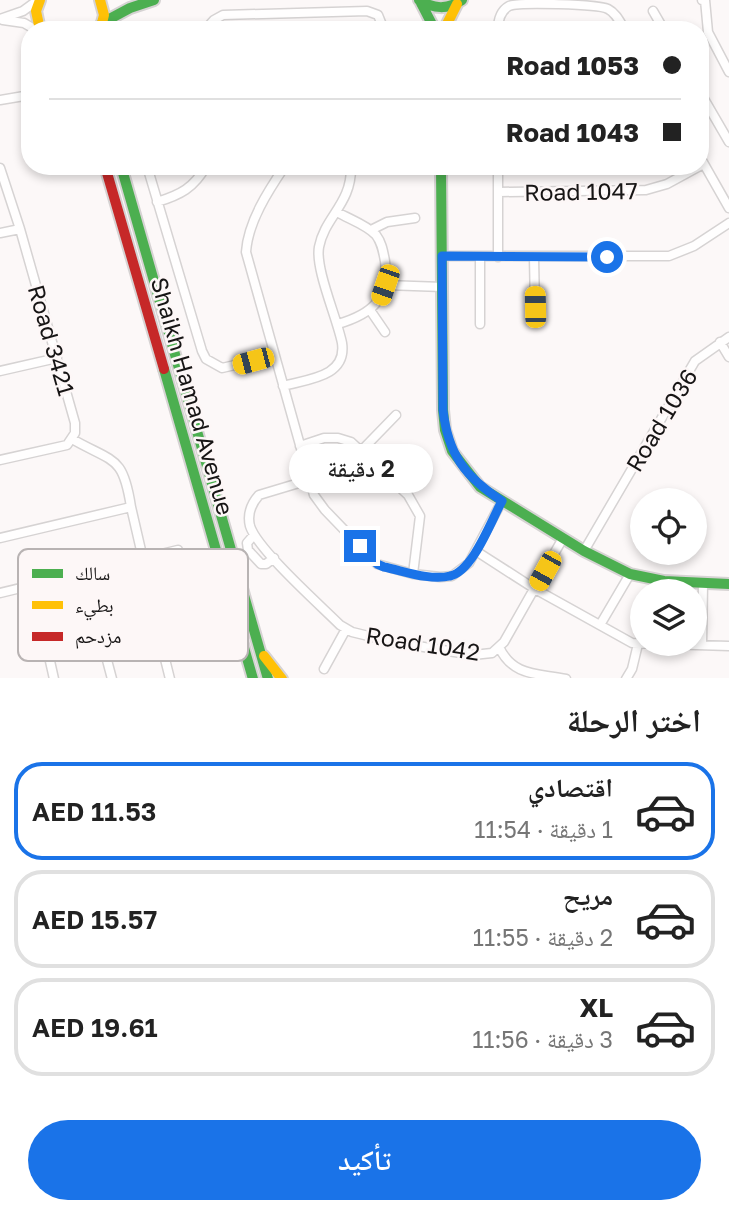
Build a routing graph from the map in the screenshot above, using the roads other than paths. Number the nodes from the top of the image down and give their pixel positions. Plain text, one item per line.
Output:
1 (39, 0) edge
2 (100, 0) edge
3 (154, 0) edge
4 (702, 0) edge
5 (419, 1) edge
6 (460, 2) edge
7 (653, 11) dead end
8 (0, 19) edge
9 (37, 21) edge
10 (102, 21) edge
11 (110, 21) edge
12 (213, 21) edge
13 (380, 21) edge
14 (430, 21) edge
15 (447, 21) edge
16 (499, 21) edge
17 (619, 21) edge
18 (659, 21) edge
19 (707, 21) edge
20 (21, 22) edge
21 (709, 34) edge
22 (729, 72) edge
23 (21, 96) edge
24 (0, 100) edge
25 (709, 108) edge
26 (729, 142) edge
27 (0, 168) edge
28 (107, 175) edge
29 (124, 175) edge
30 (150, 175) edge
31 (200, 175) edge
32 (280, 175) edge
33 (350, 175) edge
34 (441, 175) edge
35 (498, 175) edge
36 (682, 175) edge
37 (708, 175) edge
38 (499, 192) junction
39 (157, 202) junction
40 (729, 208) edge
41 (337, 212) junction
42 (415, 218) dead end
43 (729, 223) edge
44 (20, 229) junction
45 (371, 230) junction
46 (0, 233) edge
47 (442, 256) junction
48 (480, 257) junction
49 (498, 257) junction
50 (534, 257) junction
51 (385, 285) junction
52 (443, 287) junction
53 (535, 307) dead end
54 (370, 310) junction
55 (338, 324) junction
56 (480, 324) dead end
57 (385, 332) dead end
58 (729, 338) edge
59 (720, 342) junction
60 (274, 356) junction
61 (729, 357) edge
62 (57, 358) junction
63 (0, 371) edge
64 (283, 386) junction
65 (396, 415) dead end
66 (72, 439) junction
67 (300, 446) junction
68 (361, 451) junction
69 (0, 460) edge
70 (309, 480) junction
71 (502, 501) junction
72 (131, 507) junction
73 (254, 535) junction
74 (0, 538) edge
75 (563, 538) junction
76 (141, 549) edge
77 (215, 549) edge
78 (230, 549) edge
79 (248, 549) edge
80 (248, 550) edge
81 (476, 551) junction
82 (584, 551) junction
83 (274, 558) junction
84 (413, 574) junction
85 (630, 574) junction
86 (651, 579) edge
87 (707, 584) edge
88 (729, 584) edge
89 (18, 589) edge
90 (535, 589) junction
91 (0, 593) edge
92 (248, 612) edge
93 (600, 625) junction
94 (346, 629) junction
95 (630, 642) edge
96 (707, 645) edge
97 (729, 646) edge
98 (258, 647) junction
99 (499, 647) junction
100 (635, 656) edge
101 (107, 661) edge
102 (166, 661) edge
103 (248, 661) edge
104 (324, 669) dead end
105 (112, 678) edge
106 (170, 678) edge
107 (253, 678) edge
108 (268, 678) edge
109 (282, 678) edge
110 (566, 678) edge
111 (626, 678) edge

1 - 8 street
1 - 9 main road
2 - 10 main road
3 - 11 main road
4 - 19 street
5 - 6 main road
5 - 14 main road
6 - 15 main road
7 - 18 street
8 - 20 street
12 - 13 street
16 - 17 street
21 - 22 street
23 - 24 street
25 - 26 street
27 - 44 street, Road 3421
28 - 77 main road, Shaikh Hamad Avenue
29 - 78 main road, Shaikh Hamad Avenue
30 - 39 street
31 - 39 street
32 - 60 street
33 - 41 street
34 - 47 main road
35 - 38 street, Road 1047
36 - 38 street, Road 1047
37 - 40 street, Road 1047
38 - 49 street, Road 1047
39 - 60 street
41 - 45 street
41 - 55 street
42 - 45 street
43 - 50 street
44 - 46 street
44 - 62 street, Road 3421
45 - 51 street
47 - 48 street
47 - 52 main road
48 - 49 street
48 - 56 street
49 - 50 street
50 - 53 street
51 - 52 street
51 - 54 street
52 - 71 main road
54 - 55 street
54 - 57 street
55 - 64 street
58 - 59 street, Road 1036
59 - 61 street
59 - 82 street, Road 1036
60 - 64 street
62 - 63 street
62 - 66 street, Road 3421
64 - 67 street
65 - 68 street
66 - 69 street
66 - 72 street
67 - 68 street
67 - 70 street
68 - 84 street
70 - 73 street, Road 1042
70 - 84 street
71 - 75 main road
71 - 81 street
72 - 74 street
72 - 76 street
73 - 79 street, Road 1042
73 - 83 street, Road 1042
75 - 82 main road
75 - 90 street, Road 1042
80 - 83 street, Road 1042
81 - 84 street
81 - 90 street
82 - 85 main road
83 - 94 street, Road 1042
85 - 86 main road
85 - 93 street
87 - 88 main road
89 - 91 street
90 - 93 street
90 - 99 street, Road 1042
92 - 98 main road, Shaikh Hamad Avenue
93 - 95 street
94 - 99 street, Road 1042
94 - 104 street, Road 1042
96 - 97 street
98 - 108 main road, Shaikh Hamad Avenue
98 - 109 main road
99 - 110 street, Road 1042
100 - 111 street
101 - 105 street
102 - 106 street
103 - 107 main road, Shaikh Hamad Avenue

